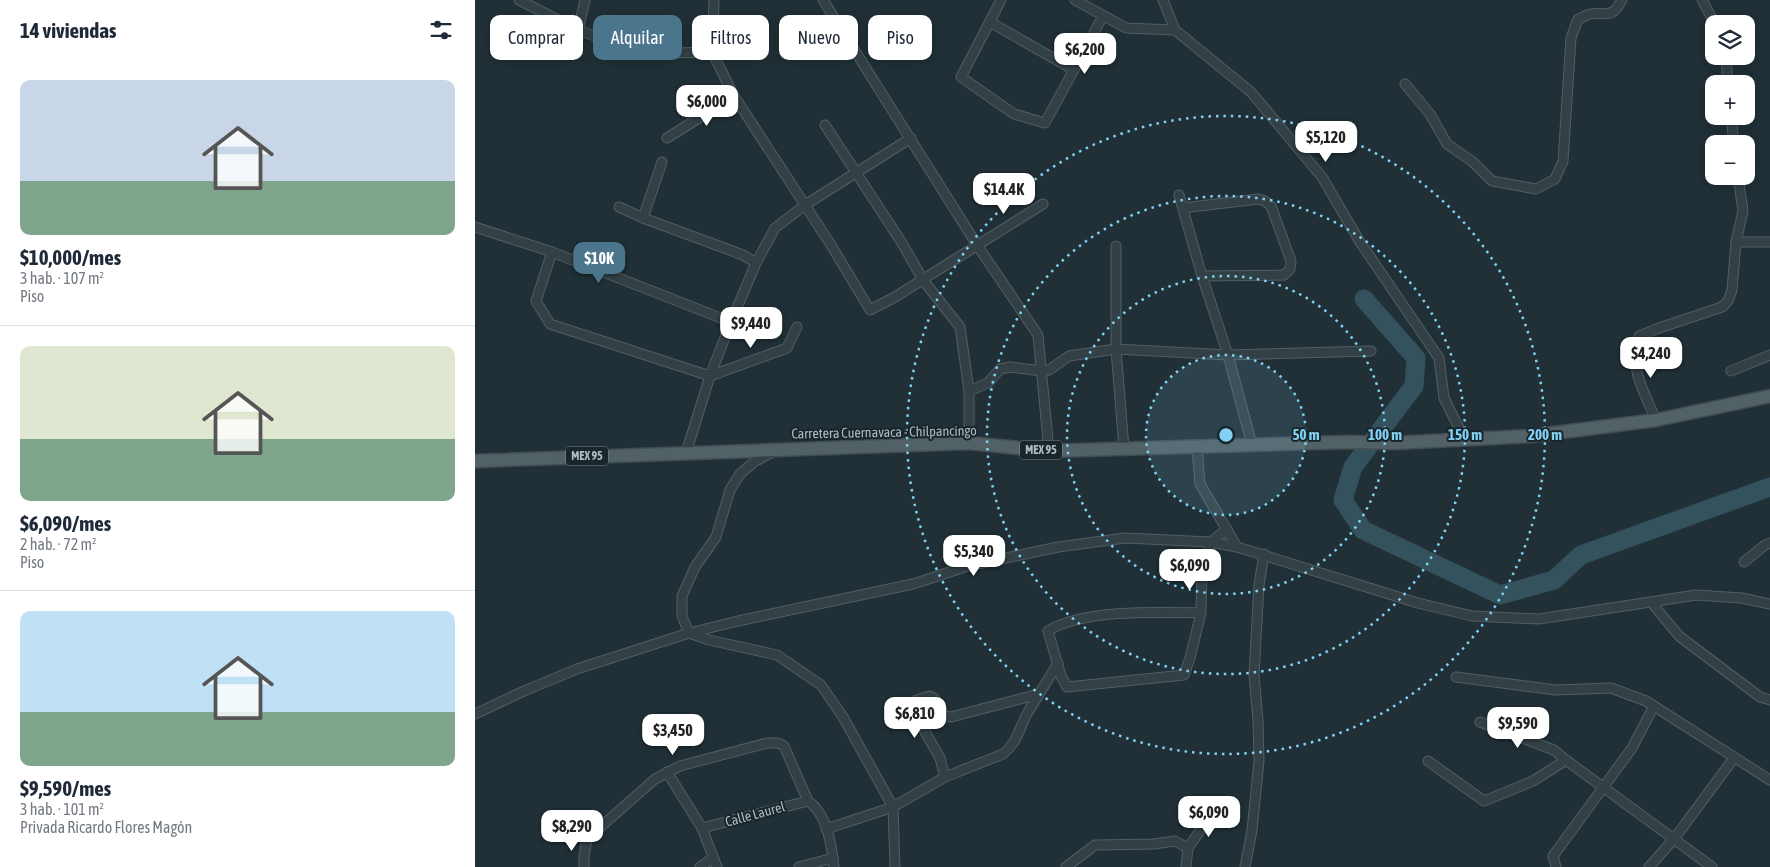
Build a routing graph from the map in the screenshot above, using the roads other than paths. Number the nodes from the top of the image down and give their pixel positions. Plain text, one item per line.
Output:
1 (519, 0) edge
2 (585, 0) edge
3 (714, 0) edge
4 (823, 0) edge
5 (1001, 0) edge
6 (1075, 0) edge
7 (1163, 0) edge
8 (1622, 0) edge
9 (1702, 0) edge
10 (548, 15) edge
11 (582, 15) edge
12 (713, 15) edge
13 (1710, 15) edge
14 (1103, 16) junction
15 (990, 22) junction
16 (1175, 30) junction
17 (583, 32) edge
18 (692, 53) edge
19 (716, 60) edge
20 (1074, 70) junction
21 (1405, 84) dead end
22 (734, 96) junction
23 (825, 125) dead end
24 (667, 138) dead end
25 (911, 138) junction
26 (662, 162) dead end
27 (856, 172) junction
28 (1739, 185) edge
29 (1179, 195) dead end
30 (1043, 204) dead end
31 (805, 205) junction
32 (619, 207) dead end
33 (1183, 208) junction
34 (643, 218) junction
35 (475, 226) edge
36 (1736, 242) junction
37 (1770, 242) edge
38 (977, 245) junction
39 (1115, 246) dead end
40 (552, 252) junction
41 (757, 263) junction
42 (1202, 276) junction
43 (923, 280) junction
44 (731, 322) junction
45 (797, 327) dead end
46 (1116, 349) junction
47 (1371, 351) dead end
48 (1228, 355) junction
49 (1770, 355) edge
50 (1042, 371) junction
51 (1731, 371) dead end
52 (711, 376) junction
53 (969, 392) junction
54 (1770, 396) edge
55 (1656, 420) junction
56 (1464, 438) junction
57 (969, 443) junction
58 (1252, 445) junction
59 (1197, 447) junction
60 (1124, 449) junction
61 (778, 450) junction
62 (1049, 451) junction
63 (686, 453) junction
64 (475, 461) edge
65 (1227, 529) junction
66 (1211, 542) junction
67 (1770, 543) edge
68 (1237, 547) junction
69 (1264, 554) junction
70 (1744, 562) dead end
71 (1651, 602) junction
72 (1770, 604) edge
73 (1201, 613) junction
74 (689, 633) junction
75 (1058, 663) junction
76 (1456, 678) dead end
77 (1039, 694) junction
78 (1770, 700) edge
79 (1654, 706) junction
80 (475, 714) edge
81 (1480, 722) dead end
82 (1734, 758) junction
83 (1565, 760) junction
84 (1428, 761) dead end
85 (667, 772) junction
86 (945, 777) junction
87 (1770, 780) edge
88 (1603, 786) junction
89 (808, 800) junction
90 (893, 807) junction
91 (1210, 816) dead end
92 (702, 828) junction
93 (826, 829) junction
94 (1674, 838) junction
95 (1188, 848) junction
96 (713, 858) junction
97 (833, 862) edge
98 (584, 867) edge
99 (699, 867) edge
100 (717, 867) edge
101 (799, 867) edge
102 (895, 867) edge
103 (1066, 867) edge
104 (1186, 867) edge
105 (1245, 867) edge
106 (1557, 867) edge
107 (1649, 867) edge
108 (1712, 867) edge

1 - 10 street
2 - 11 street
3 - 12 street
4 - 25 street
5 - 15 street
6 - 14 street
7 - 16 street
8 - 21 street
9 - 13 street
14 - 16 street
14 - 20 street
15 - 20 street
15 - 20 street
16 - 56 street
17 - 18 street
19 - 22 street
22 - 24 street
22 - 31 street
23 - 27 street
25 - 27 street
25 - 38 street
26 - 34 street
27 - 31 street
27 - 43 street
28 - 36 street
29 - 33 street
30 - 38 street
31 - 41 street
31 - 43 street
32 - 34 street
33 - 42 street
33 - 42 street
34 - 41 street
35 - 40 street
36 - 37 street
36 - 55 street
38 - 43 street
38 - 50 street
39 - 46 street
40 - 44 street
40 - 52 street
41 - 44 street
42 - 48 street
43 - 53 street
44 - 52 street
45 - 52 street
46 - 48 street
46 - 50 street
46 - 60 street
47 - 48 street
48 - 58 street
49 - 51 street
50 - 53 street
50 - 62 street
52 - 63 street
53 - 57 street
54 - 55 main road, Carretera Cuernavaca - Chilpancingo / MEX 95
55 - 56 main road, Carretera Cuernavaca - Chilpancingo / MEX 95
56 - 58 main road, Carretera Cuernavaca - Chilpancingo / MEX 95
57 - 61 main road, Carretera Cuernavaca - Chilpancingo / MEX 95
57 - 62 main road, Carretera Cuernavaca - Chilpancingo / MEX 95
58 - 59 main road, Carretera Cuernavaca - Chilpancingo / MEX 95
59 - 60 main road, Carretera Cuernavaca - Chilpancingo / MEX 95
59 - 65 street
60 - 62 main road, Carretera Cuernavaca - Chilpancingo / MEX 95
61 - 63 main road, Carretera Cuernavaca - Chilpancingo / MEX 95
61 - 74 street
63 - 64 main road, Carretera Cuernavaca - Chilpancingo / MEX 95
65 - 66 street
65 - 68 street
66 - 68 street
66 - 73 street
66 - 74 street
67 - 70 street
68 - 69 street
69 - 71 street
69 - 105 street
71 - 72 street
71 - 78 street
73 - 75 street
73 - 75 street
74 - 80 street
74 - 90 street
75 - 77 street
76 - 79 street
77 - 86 street
77 - 86 street
79 - 82 street
79 - 88 street
81 - 83 street
82 - 87 street
82 - 94 street
83 - 84 street
83 - 88 street
85 - 89 street
85 - 92 street
85 - 98 street
86 - 90 street
88 - 94 street
88 - 106 street
89 - 92 street, Calle Laurel
89 - 93 street
90 - 93 street
90 - 102 street
91 - 95 street
92 - 96 street
93 - 97 street
94 - 107 street
94 - 108 street
95 - 103 street
95 - 104 street
96 - 99 street
96 - 100 street
97 - 101 street

